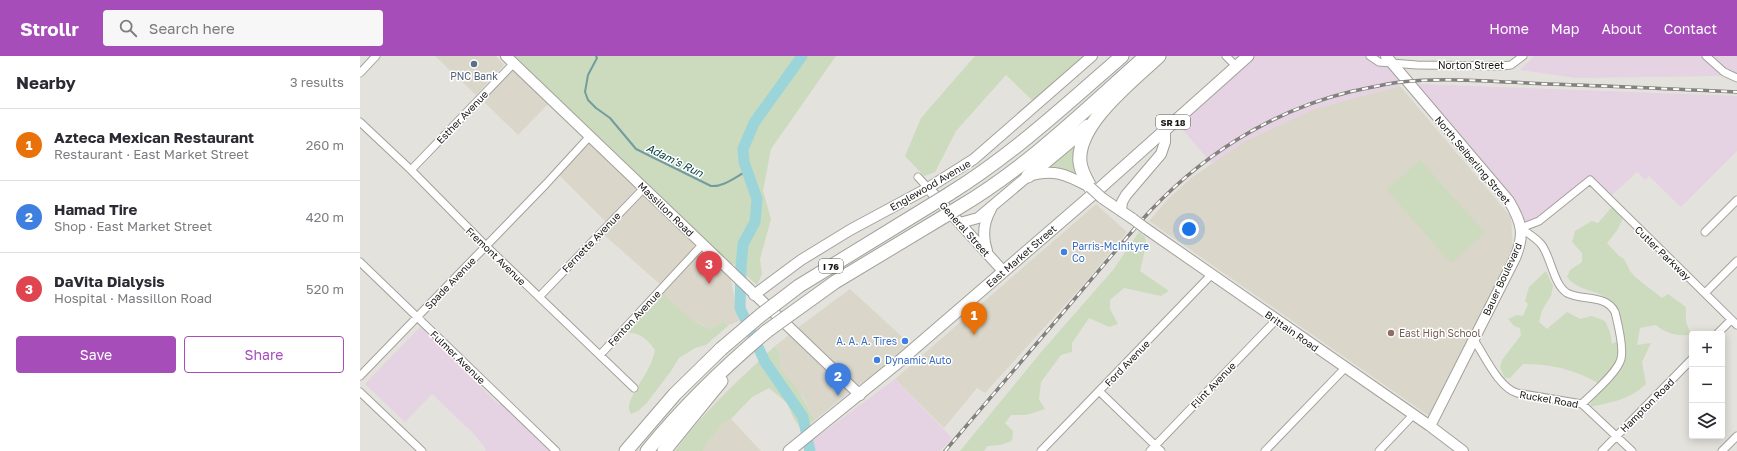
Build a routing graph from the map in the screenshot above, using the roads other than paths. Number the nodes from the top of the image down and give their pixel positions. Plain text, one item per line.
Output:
1 (376, 56) edge
2 (1092, 56) edge
3 (1122, 56) edge
4 (1146, 56) edge
5 (1159, 56) edge
6 (1226, 56) edge
7 (1248, 56) edge
8 (1370, 56) edge
9 (1522, 56) edge
10 (1706, 56) edge
11 (510, 59) edge
12 (1389, 60) edge
13 (1236, 66) junction
14 (360, 73) edge
15 (1737, 78) edge
16 (1098, 117) junction
17 (360, 122) edge
18 (1165, 129) junction
19 (590, 136) junction
20 (411, 170) junction
21 (1028, 176) junction
22 (918, 177) dead end
23 (1590, 180) joint
24 (644, 188) junction
25 (928, 188) junction
26 (1090, 188) junction
27 (1737, 200) edge
28 (993, 207) junction
29 (1121, 211) junction
30 (960, 223) junction
31 (1521, 228) junction
32 (1705, 232) dead end
33 (702, 245) junction
34 (486, 246) junction
35 (988, 255) junction
36 (1737, 261) edge
37 (360, 262) edge
38 (1003, 271) junction
39 (1212, 274) junction
40 (1705, 293) junction
41 (754, 294) junction
42 (539, 297) junction
43 (417, 317) junction
44 (1276, 320) junction
45 (1731, 320) junction
46 (1737, 325) edge
47 (1720, 331) edge
48 (1474, 340) junction
49 (600, 355) junction
50 (1689, 362) edge
51 (734, 363) junction
52 (1345, 368) junction
53 (360, 376) edge
54 (634, 388) dead end
55 (1099, 391) junction
56 (360, 392) edge
57 (860, 395) junction
58 (1582, 404) junction
59 (1413, 415) junction
60 (1430, 426) junction
61 (1617, 436) junction
62 (1737, 436) edge
63 (635, 440) junction
64 (1155, 445) junction
65 (422, 451) edge
66 (556, 451) edge
67 (622, 451) edge
68 (626, 451) edge
69 (647, 451) edge
70 (664, 451) edge
71 (789, 451) edge
72 (1041, 451) edge
73 (1150, 451) edge
74 (1161, 451) edge
75 (1265, 451) edge
76 (1379, 451) edge
77 (1463, 451) edge
78 (1602, 451) edge
79 (1632, 451) edge
80 (1722, 451) edge

1 - 14 street
2 - 25 main road, Englewood Avenue
3 - 63 highway, I 76, bridge
4 - 51 highway, I 76, bridge
5 - 16 highway
6 - 13 street
7 - 13 main road, East Market Street / SR 18
8 - 12 street, Norton Street
9 - 12 street, Norton Street
10 - 15 street
11 - 19 main road, Massillon Road
11 - 20 street, Esther Avenue
12 - 31 main road, North Seiberling Street
13 - 18 main road, East Market Street / SR 18
16 - 21 highway
16 - 26 highway
17 - 20 street, Fremont Avenue
18 - 29 main road
18 - 38 main road, East Market Street / SR 18
19 - 24 main road, Massillon Road
19 - 34 street, Spade Avenue
20 - 34 street, Fremont Avenue
21 - 26 main road, Brittain Road
21 - 28 main road, Brittain Road
22 - 25 street
23 - 31 street, Bauer Boulevard
23 - 40 street, Cutler Parkway
24 - 33 main road, Massillon Road
24 - 42 street, Fernette Avenue
25 - 30 main road, General Street
25 - 41 main road, Englewood Avenue
26 - 29 main road, Brittain Road, bridge
27 - 32 street
28 - 30 main road, Brittain Road
28 - 35 main road
29 - 39 main road, Brittain Road, bridge
30 - 35 main road, General Street
31 - 48 main road, Bauer Boulevard
31 - 58 street, North Seiberling Street
33 - 41 main road, Massillon Road
33 - 49 street, Fenton Avenue
34 - 42 street, Fremont Avenue
34 - 43 street, Spade Avenue
35 - 38 main road, General Street
36 - 40 street
37 - 43 street, Fulmer Avenue
38 - 57 main road, East Market Street / SR 18
39 - 44 main road, Brittain Road
39 - 55 street, Ford Avenue
40 - 45 street, Cutler Parkway
41 - 57 main road, Massillon Road
42 - 49 street, Fremont Avenue
43 - 53 street, Spade Avenue
43 - 66 street, Fulmer Avenue
44 - 52 main road, Brittain Road
44 - 64 street, Flint Avenue
45 - 46 street, Cutler Parkway
45 - 47 street
48 - 58 street, Ruckel Road
48 - 60 main road, Bauer Boulevard
49 - 54 street, Fremont Avenue
50 - 61 street, Hampton Road
51 - 69 highway
51 - 70 highway
52 - 59 main road, Brittain Road
52 - 75 street
55 - 64 street
55 - 72 street, Ford Avenue
56 - 65 street
57 - 71 main road, East Market Street / SR 18
58 - 61 street, Ruckel Road
59 - 60 main road, Brittain Road
59 - 76 street
60 - 77 main road, Brittain Road
61 - 78 street, Hampton Road
61 - 79 street, Ruckel Road
62 - 80 street
63 - 67 highway
63 - 68 highway, I 76
64 - 73 street, Flint Avenue
64 - 74 street

